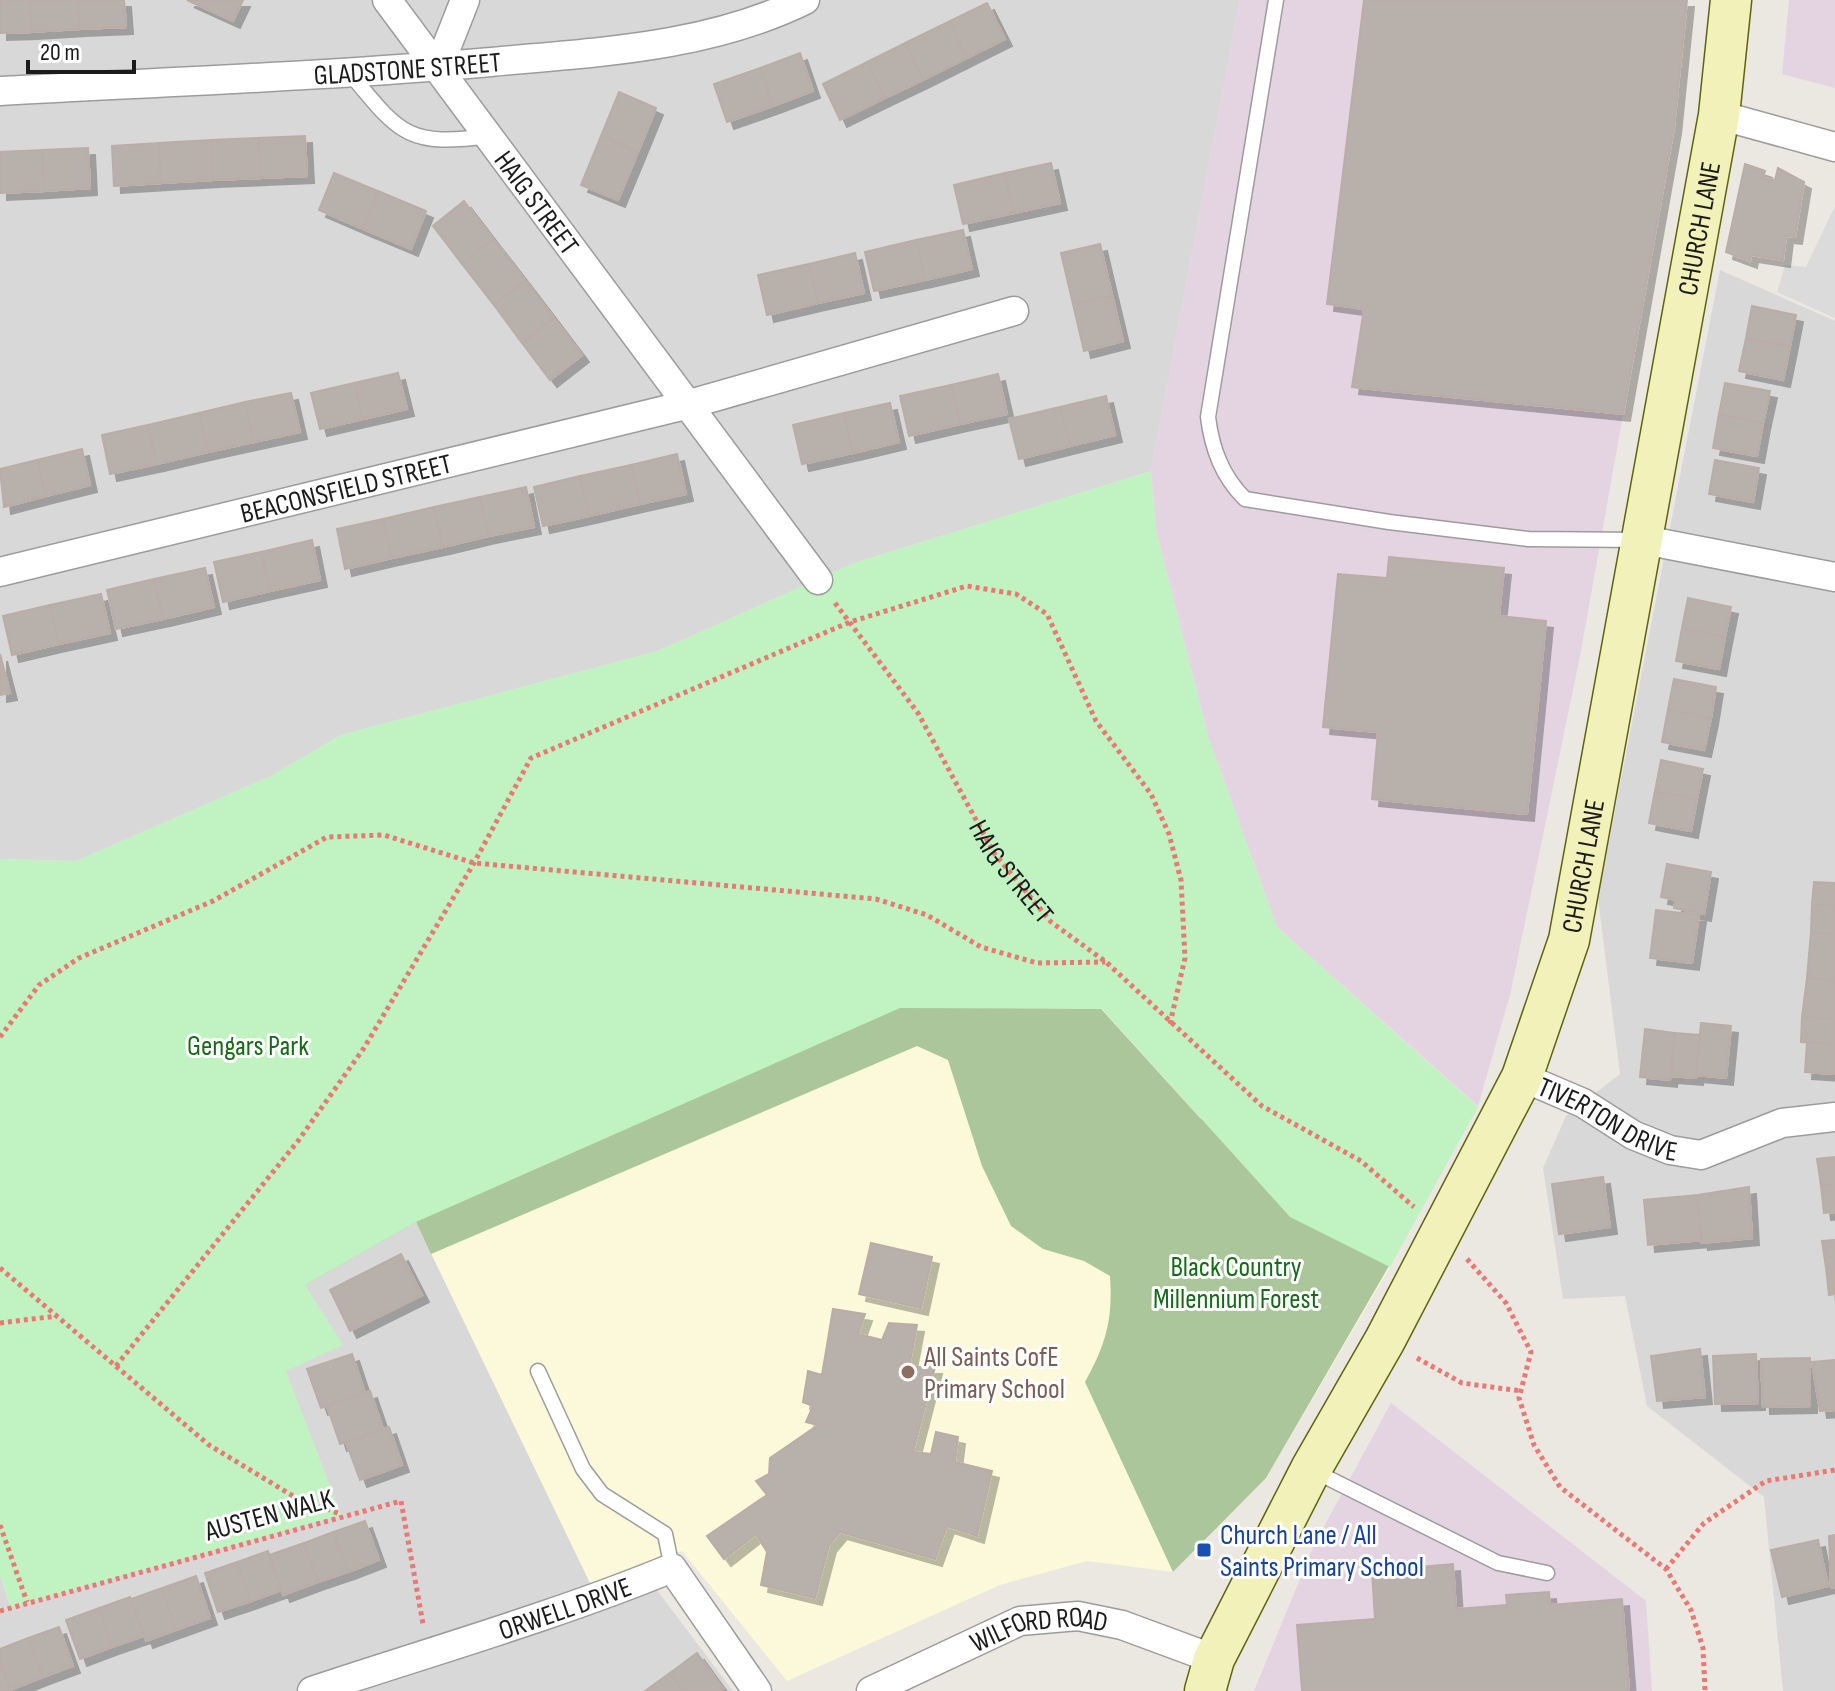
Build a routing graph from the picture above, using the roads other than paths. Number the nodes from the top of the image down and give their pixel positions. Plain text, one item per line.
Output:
1 (387, 0) edge
2 (465, 0) edge
3 (805, 0) edge
4 (1276, 0) edge
5 (1731, 0) edge
6 (439, 66) junction
7 (348, 71) junction
8 (0, 91) edge
9 (1719, 115) junction
10 (490, 136) junction
11 (1835, 147) edge
12 (1014, 311) dead end
13 (690, 404) junction
14 (1644, 540) junction
15 (0, 572) edge
16 (1835, 577) edge
17 (818, 580) road end
18 (1522, 1077) junction
19 (1835, 1117) edge
20 (538, 1371) dead end
21 (1311, 1469) junction
22 (672, 1568) junction
23 (1547, 1573) dead end
24 (1210, 1675) edge
25 (312, 1691) edge
26 (757, 1691) edge
27 (871, 1691) edge

1 - 6 street, HAIG STREET
2 - 6 street
3 - 6 street, GLADSTONE STREET
4 - 14 lane
5 - 9 main road, CHURCH LANE
6 - 7 street, GLADSTONE STREET
6 - 10 street, HAIG STREET
7 - 8 street, GLADSTONE STREET
7 - 10 lane
9 - 11 street
9 - 14 main road, CHURCH LANE
10 - 13 street, HAIG STREET
12 - 13 street
13 - 15 street, BEACONSFIELD STREET
13 - 17 street, HAIG STREET
14 - 16 street
14 - 18 main road, CHURCH LANE
18 - 19 street, TIVERTON DRIVE
18 - 21 main road, CHURCH LANE
20 - 22 lane
21 - 23 lane
21 - 24 main road, CHURCH LANE
22 - 25 street, ORWELL DRIVE
22 - 26 street
24 - 27 street, WILFORD ROAD

